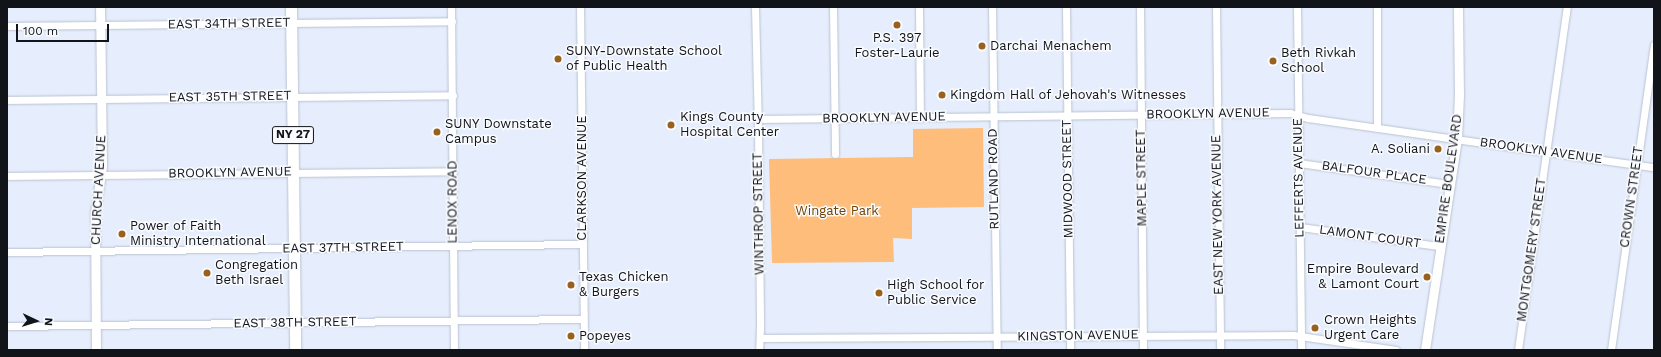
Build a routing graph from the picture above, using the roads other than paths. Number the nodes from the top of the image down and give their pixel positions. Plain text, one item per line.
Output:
1 (100, 7) edge
2 (291, 7) edge
3 (451, 7) edge
4 (580, 7) edge
5 (755, 7) edge
6 (833, 7) edge
7 (919, 7) edge
8 (992, 7) edge
9 (1066, 7) edge
10 (1140, 7) edge
11 (1216, 7) edge
12 (1297, 7) edge
13 (1377, 7) edge
14 (1458, 7) edge
15 (1567, 7) edge
16 (452, 22) junction
17 (291, 23) junction
18 (100, 25) junction
19 (7, 26) edge
20 (1654, 45) edge
21 (453, 95) junction
22 (292, 96) junction
23 (102, 99) junction
24 (7, 100) edge
25 (1216, 114) junction
26 (1141, 115) junction
27 (1298, 115) junction
28 (1067, 116) junction
29 (993, 117) junction
30 (835, 118) junction
31 (920, 118) junction
32 (757, 119) junction
33 (1377, 128) junction
34 (1457, 139) junction
35 (1546, 152) junction
36 (835, 154) dead end
37 (1299, 163) junction
38 (1637, 164) junction
39 (1654, 167) edge
40 (454, 171) junction
41 (293, 173) junction
42 (101, 175) junction
43 (7, 176) edge
44 (1449, 184) junction
45 (1300, 227) junction
46 (583, 244) junction
47 (453, 246) junction
48 (1439, 246) junction
49 (294, 249) junction
50 (96, 251) junction
51 (7, 252) edge
52 (583, 319) junction
53 (454, 321) junction
54 (295, 322) junction
55 (96, 325) junction
56 (7, 326) edge
57 (1220, 334) junction
58 (1143, 335) junction
59 (996, 336) junction
60 (1070, 336) junction
61 (1301, 336) junction
62 (760, 338) junction
63 (96, 350) edge
64 (295, 350) edge
65 (454, 350) edge
66 (584, 350) edge
67 (759, 350) edge
68 (997, 350) edge
69 (1070, 350) edge
70 (1143, 350) edge
71 (1220, 350) edge
72 (1301, 350) edge
73 (1396, 350) edge
74 (1425, 350) edge
75 (1518, 350) edge
76 (1611, 350) edge

1 - 18 main road, CHURCH AVENUE
2 - 17 highway, NY 27
3 - 16 street, LENOX ROAD
4 - 46 street, CLARKSON AVENUE
5 - 32 street, WINTHROP STREET
6 - 30 street
7 - 31 street
8 - 29 street, RUTLAND ROAD
9 - 28 street, MIDWOOD STREET
10 - 26 street, MAPLE STREET
11 - 25 street, EAST NEW YORK AVENUE
12 - 27 street, LEFFERTS AVENUE
13 - 33 street
14 - 34 main road, EMPIRE BOULEVARD
15 - 35 street, MONTGOMERY STREET
16 - 17 street, EAST 34TH STREET
16 - 21 street, LENOX ROAD
17 - 18 street, EAST 34TH STREET
17 - 22 highway, NY 27
18 - 19 street, EAST 34TH STREET
18 - 23 main road, CHURCH AVENUE
20 - 38 street, CROWN STREET
21 - 22 street, EAST 35TH STREET
21 - 40 street, LENOX ROAD
22 - 23 street, EAST 35TH STREET
22 - 41 highway, NY 27
23 - 24 street, EAST 35TH STREET
23 - 42 main road, CHURCH AVENUE
25 - 26 street, BROOKLYN AVENUE
25 - 27 street, BROOKLYN AVENUE
25 - 57 street, EAST NEW YORK AVENUE
26 - 28 street, BROOKLYN AVENUE
26 - 58 street, MAPLE STREET
27 - 33 street, BROOKLYN AVENUE
27 - 37 street, LEFFERTS AVENUE
28 - 29 street, BROOKLYN AVENUE
28 - 60 street, MIDWOOD STREET
29 - 31 street, BROOKLYN AVENUE
29 - 59 street, RUTLAND ROAD
30 - 31 street, BROOKLYN AVENUE
30 - 32 street, BROOKLYN AVENUE
30 - 36 street
32 - 62 street, WINTHROP STREET
33 - 34 street, BROOKLYN AVENUE
34 - 35 street, BROOKLYN AVENUE
34 - 44 main road, EMPIRE BOULEVARD
35 - 38 street, BROOKLYN AVENUE
35 - 75 street, MONTGOMERY STREET
37 - 44 street, BALFOUR PLACE
37 - 45 street, LEFFERTS AVENUE
38 - 39 street, BROOKLYN AVENUE
38 - 76 street, CROWN STREET
40 - 41 street, BROOKLYN AVENUE
40 - 47 street, LENOX ROAD
41 - 42 street, BROOKLYN AVENUE
41 - 49 highway, NY 27
42 - 43 street, BROOKLYN AVENUE
42 - 50 main road, CHURCH AVENUE
44 - 48 main road, EMPIRE BOULEVARD
45 - 48 street, LAMONT COURT
45 - 61 street, LEFFERTS AVENUE
46 - 47 street, EAST 37TH STREET
46 - 52 street, CLARKSON AVENUE
47 - 49 street, EAST 37TH STREET
47 - 53 street, LENOX ROAD
48 - 74 main road, EMPIRE BOULEVARD
49 - 50 street, EAST 37TH STREET
49 - 54 highway, NY 27
50 - 51 street, EAST 37TH STREET
50 - 55 main road, CHURCH AVENUE
52 - 53 street, EAST 38TH STREET
52 - 66 street, CLARKSON AVENUE
53 - 54 street, EAST 38TH STREET
53 - 65 street, LENOX ROAD
54 - 55 street, EAST 38TH STREET
54 - 64 highway, NY 27
55 - 56 street, EAST 38TH STREET
55 - 63 main road, CHURCH AVENUE
57 - 58 street, KINGSTON AVENUE
57 - 61 street, KINGSTON AVENUE
57 - 71 street, EAST NEW YORK AVENUE
58 - 60 street, KINGSTON AVENUE
58 - 70 street, MAPLE STREET
59 - 60 street, KINGSTON AVENUE
59 - 62 street, KINGSTON AVENUE
59 - 68 street, RUTLAND ROAD
60 - 69 street, MIDWOOD STREET
61 - 72 street, LEFFERTS AVENUE
61 - 73 street, KINGSTON AVENUE
62 - 67 street, WINTHROP STREET

